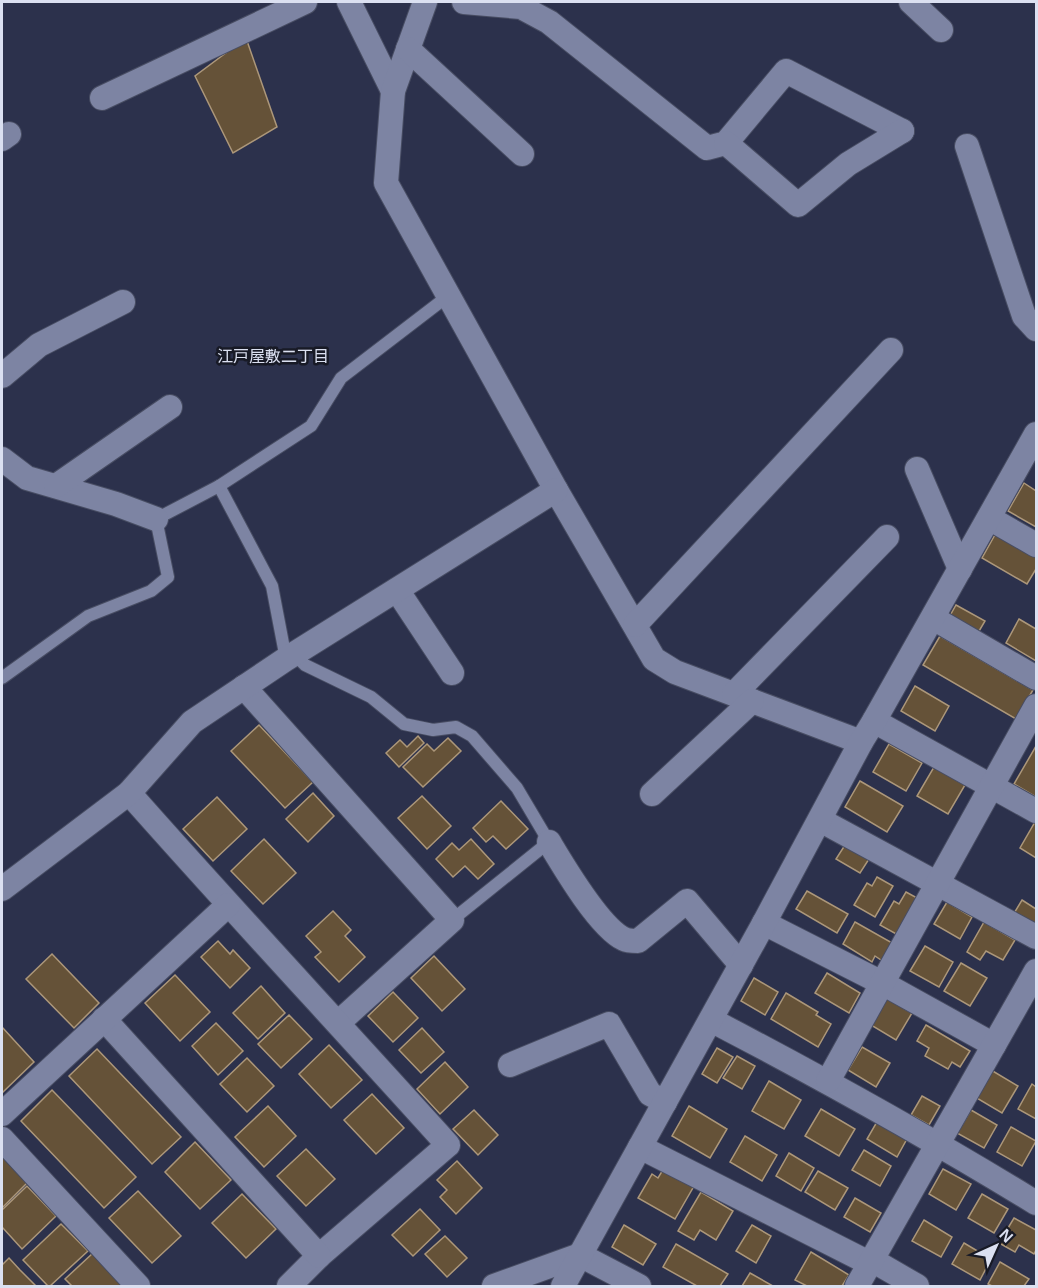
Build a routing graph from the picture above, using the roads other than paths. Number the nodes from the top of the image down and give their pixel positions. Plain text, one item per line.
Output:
1 (305, 2) edge
2 (349, 2) edge
3 (425, 2) edge
4 (464, 2) edge
5 (911, 2) edge
6 (940, 30) dead end
7 (408, 49) junction
8 (393, 91) junction
9 (102, 98) dead end
10 (726, 143) junction
11 (967, 146) dead end
12 (522, 154) dead end
13 (448, 296) junction
14 (123, 302) dead end
15 (1036, 329) edge
16 (891, 350) dead end
17 (2, 376) edge
18 (170, 407) dead end
19 (1036, 434) edge
20 (2, 459) edge
21 (917, 469) dead end
22 (56, 486) junction
23 (219, 486) junction
24 (556, 490) junction
25 (989, 518) junction
26 (156, 519) junction
27 (887, 537) dead end
28 (1036, 545) edge
29 (960, 569) junction
30 (397, 590) junction
31 (933, 618) junction
32 (635, 625) junction
33 (290, 656) junction
34 (452, 673) dead end
35 (2, 678) edge
36 (1036, 678) edge
37 (244, 687) junction
38 (743, 698) junction
39 (1036, 706) edge
40 (874, 721) junction
41 (861, 742) junction
42 (993, 787) junction
43 (129, 793) junction
44 (651, 794) dead end
45 (1036, 811) edge
46 (820, 820) junction
47 (549, 842) junction
48 (938, 884) junction
49 (2, 889) edge
50 (228, 905) junction
51 (452, 920) junction
52 (764, 923) junction
53 (1036, 938) edge
54 (741, 965) junction
55 (1036, 971) edge
56 (884, 984) junction
57 (104, 1019) junction
58 (711, 1020) junction
59 (338, 1023) junction
60 (994, 1045) junction
61 (510, 1065) dead end
62 (828, 1081) junction
63 (665, 1102) junction
64 (2, 1114) edge
65 (2, 1139) edge
66 (939, 1143) junction
67 (640, 1147) junction
68 (1036, 1203) edge
69 (580, 1255) junction
70 (319, 1256) junction
71 (870, 1262) junction
72 (138, 1287) edge
73 (289, 1287) edge
74 (494, 1287) edge
75 (563, 1287) edge
76 (639, 1287) edge
77 (857, 1287) edge
78 (917, 1287) edge

1 - 9 street
2 - 8 street
3 - 7 street
4 - 10 street
5 - 6 street
7 - 8 street
7 - 12 street
8 - 13 street
10 - 10 street
11 - 15 street
13 - 23 lane
13 - 24 street
14 - 17 street
16 - 32 street
18 - 22 street
19 - 25 street
20 - 22 street
21 - 29 street
22 - 26 street
23 - 26 lane
23 - 33 lane
24 - 30 street
24 - 32 street
25 - 28 street
25 - 29 street
26 - 35 lane
27 - 38 street
29 - 31 street
30 - 33 street
30 - 34 street
31 - 36 street
31 - 40 street
32 - 38 street
33 - 37 street
33 - 47 lane
37 - 43 street
37 - 51 street
38 - 41 street
38 - 44 street
39 - 42 street
40 - 41 street
40 - 42 street
41 - 46 street
42 - 45 street
42 - 48 street
43 - 49 street
43 - 50 street
46 - 48 street
46 - 52 street
47 - 51 lane
47 - 54 street
48 - 53 street
48 - 56 street
50 - 57 street
50 - 59 street
51 - 59 street
52 - 54 street
52 - 56 street
54 - 58 street
55 - 60 street
56 - 60 street
56 - 62 street
57 - 64 street
57 - 70 street
58 - 62 street
58 - 63 street
59 - 70 street
60 - 66 street
61 - 63 street
62 - 66 street
63 - 67 street
65 - 72 street
66 - 68 street
66 - 71 street
67 - 69 street
67 - 71 street
69 - 74 street
69 - 75 street
69 - 76 street
70 - 73 street
71 - 77 street
71 - 78 street

